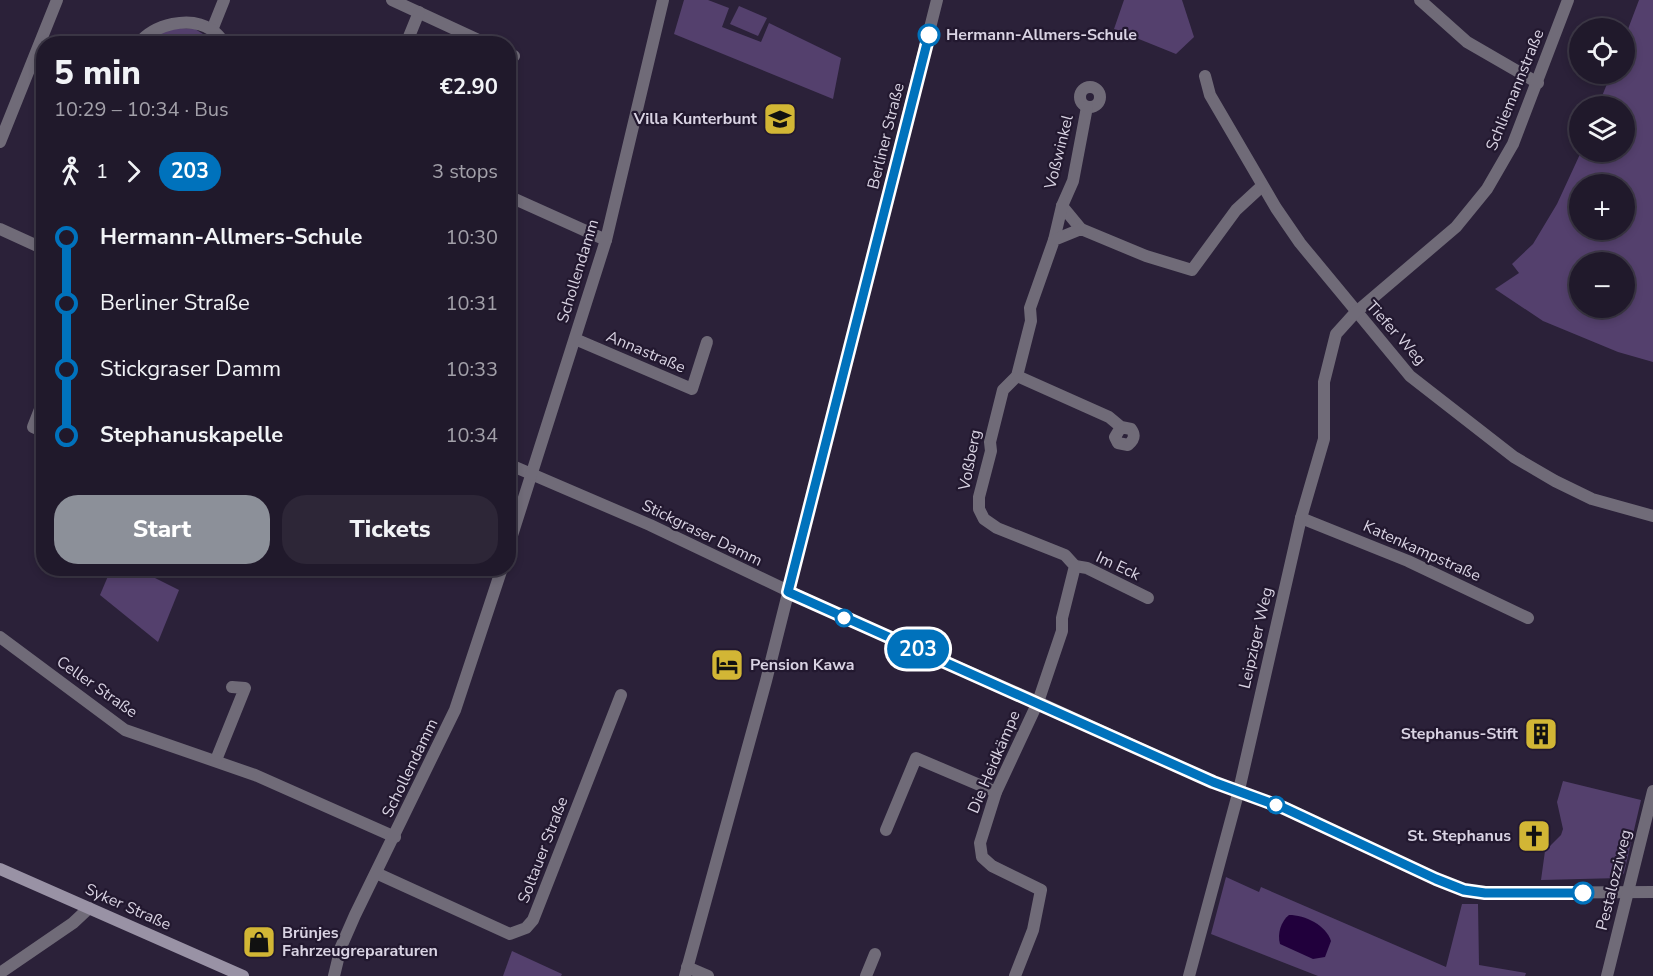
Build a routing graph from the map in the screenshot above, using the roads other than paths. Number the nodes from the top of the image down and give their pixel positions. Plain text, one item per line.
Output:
1 (57, 0) edge
2 (224, 0) edge
3 (392, 0) edge
4 (663, 0) edge
5 (937, 0) edge
6 (1420, 0) edge
7 (1568, 0) edge
8 (419, 12) junction
9 (212, 30) junction
10 (43, 36) edge
11 (148, 36) edge
12 (218, 36) edge
13 (409, 36) edge
14 (470, 36) edge
15 (36, 52) edge
16 (1204, 76) dead end
17 (1538, 83) junction
18 (1087, 107) dead end
19 (0, 142) edge
20 (1262, 186) junction
21 (516, 200) edge
22 (1062, 206) junction
23 (0, 229) edge
24 (1081, 229) junction
25 (606, 240) junction
26 (1054, 240) junction
27 (36, 245) edge
28 (1355, 312) junction
29 (575, 339) junction
30 (706, 342) dead end
31 (1017, 376) junction
32 (1121, 427) dead end
33 (516, 468) edge
34 (532, 476) junction
35 (1653, 516) edge
36 (1301, 518) junction
37 (516, 524) edge
38 (1074, 566) junction
39 (499, 576) edge
40 (788, 592) junction
41 (1148, 598) dead end
42 (1528, 618) dead end
43 (0, 637) edge
44 (232, 687) dead end
45 (621, 695) dead end
46 (1038, 702) junction
47 (216, 760) junction
48 (1239, 790) junction
49 (1653, 791) edge
50 (996, 792) junction
51 (886, 830) dead end
52 (395, 837) junction
53 (0, 869) edge
54 (376, 873) junction
55 (1627, 892) junction
56 (1653, 892) edge
57 (89, 908) junction
58 (875, 954) dead end
59 (686, 972) edge
60 (0, 974) edge
61 (243, 976) edge
62 (334, 976) edge
63 (708, 976) edge
64 (866, 976) edge
65 (1015, 976) edge
66 (1189, 976) edge
67 (1607, 976) edge

1 - 10 street
2 - 9 street
3 - 8 street
4 - 25 street, Schollendamm
5 - 40 street, Berliner Straße
6 - 17 street
7 - 17 street, Schliemannstraße
8 - 13 street
8 - 14 street
9 - 11 street
9 - 12 street
15 - 19 street
16 - 20 street, Tiefer Weg
17 - 28 street, Schliemannstraße
18 - 22 street, Voßwinkel
20 - 24 street
20 - 28 street, Tiefer Weg
21 - 25 street
22 - 24 street
22 - 26 street, Voßwinkel
23 - 27 street
24 - 26 street
25 - 29 street, Schollendamm
26 - 31 street, Voßberg
28 - 35 street, Tiefer Weg
28 - 36 street, Leipziger Weg
29 - 30 street, Annastraße
29 - 34 street, Schollendamm
31 - 32 street
31 - 38 street, Voßberg
33 - 34 street, Stickgraser Damm
34 - 37 street, Schollendamm
34 - 40 street, Stickgraser Damm
36 - 42 street, Katenkampstraße
36 - 48 street, Leipziger Weg
38 - 41 street, Im Eck
38 - 46 street
39 - 52 street, Schollendamm
40 - 46 street, Stickgraser Damm
40 - 59 street, Berliner Straße
43 - 47 street, Celler Straße
44 - 47 street
45 - 54 street, Soltauer Straße
46 - 48 street, Stickgraser Damm
46 - 50 street, Die Heidkämpe
47 - 52 street, Celler Straße
48 - 55 street, Stickgraser Damm
48 - 66 street, Leipziger Weg
49 - 55 street, Pestalozziweg
50 - 51 street
50 - 65 street, Die Heidkämpe
52 - 54 street, Schollendamm
53 - 57 main road, Syker Straße
54 - 62 street, Schollendamm
55 - 56 street, Stickgraser Damm
55 - 67 street, Pestalozziweg
57 - 60 street
57 - 61 main road, Syker Straße
58 - 64 street
59 - 63 street

